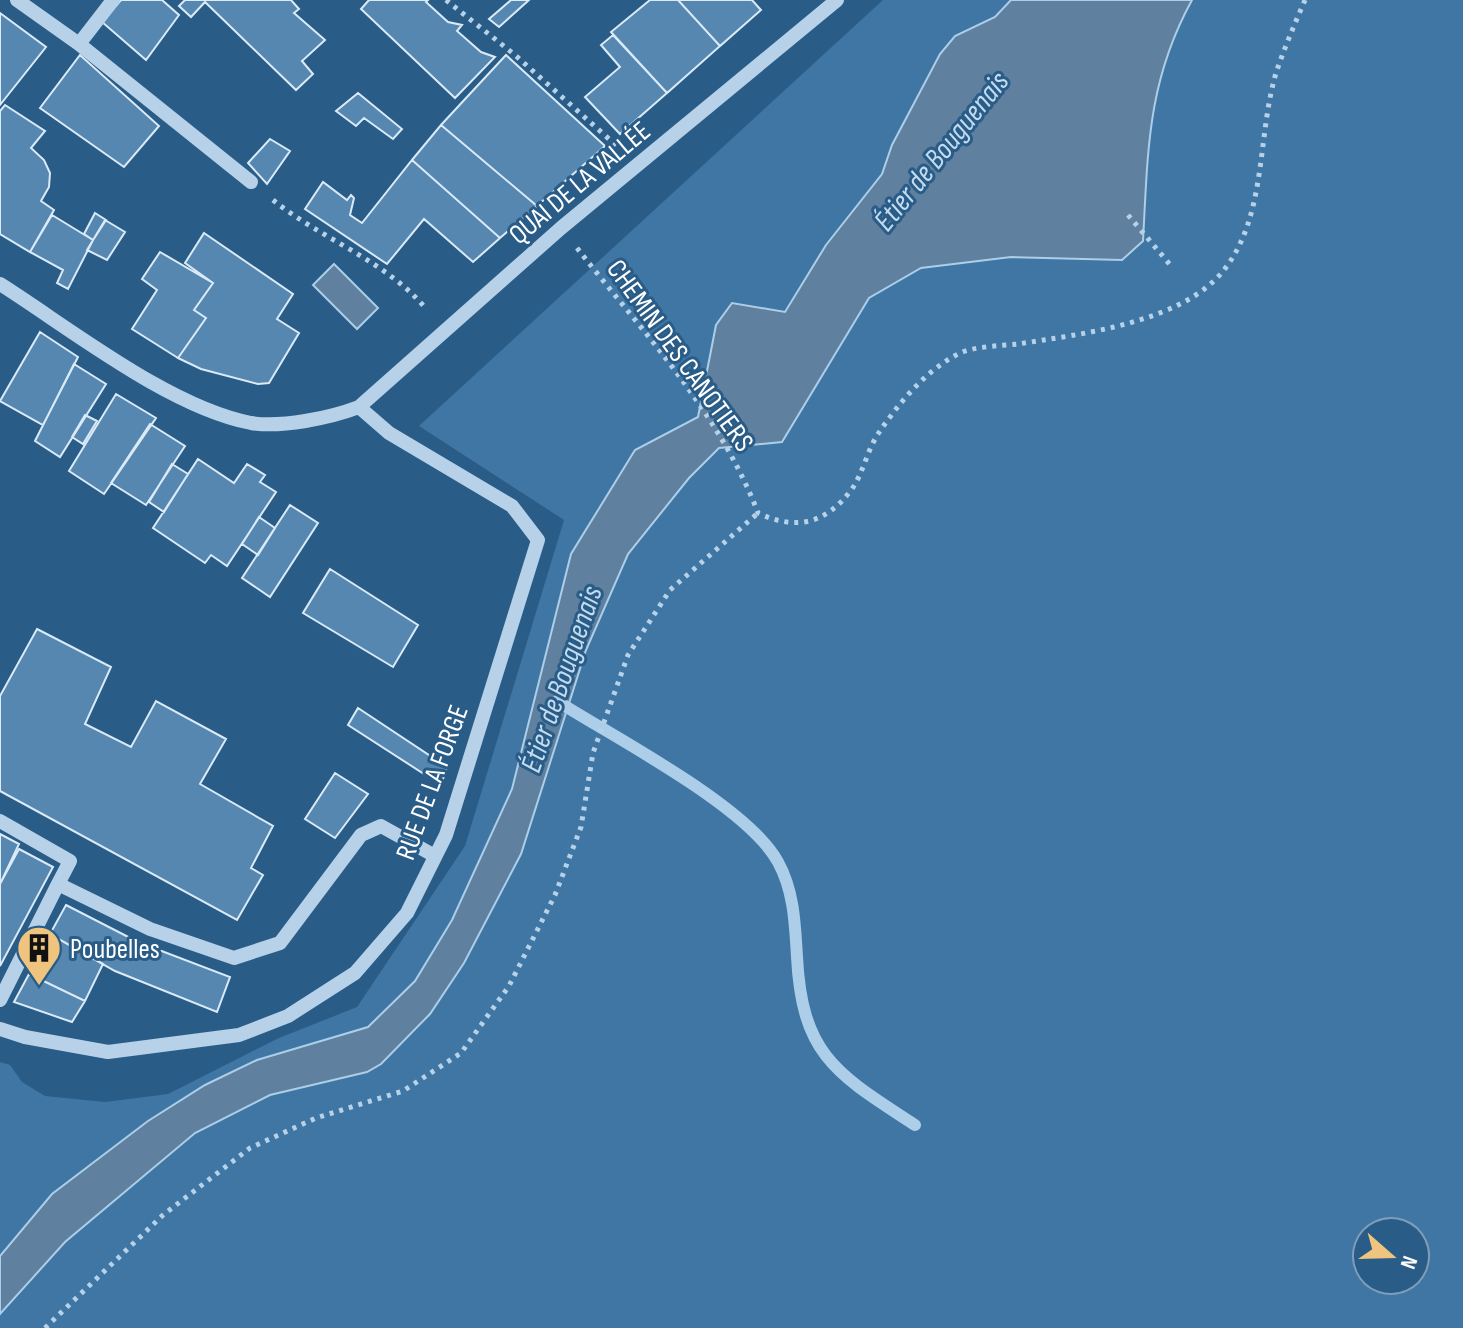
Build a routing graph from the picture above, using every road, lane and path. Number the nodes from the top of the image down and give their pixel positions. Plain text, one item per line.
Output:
1 (17, 0) edge
2 (113, 0) edge
3 (446, 0) edge
4 (837, 0) edge
5 (1305, 0) edge
6 (79, 44) junction
7 (639, 166) junction
8 (251, 182) joint
9 (1128, 215) dead end
10 (561, 228) junction
11 (1172, 267) dead end
12 (0, 284) edge
13 (445, 331) junction
14 (359, 407) junction
15 (758, 513) junction
16 (0, 821) edge
17 (435, 856) junction
18 (58, 884) junction
19 (0, 1000) edge
20 (0, 1029) edge
21 (45, 1328) edge

1 - 6 street
2 - 6 street
3 - 7 path
4 - 7 street, QUAI DE LA VALLÉE
5 - 15 path
6 - 8 street
7 - 10 street, QUAI DE LA VALLÉE
8 - 13 path
9 - 11 path
10 - 13 street, QUAI DE LA VALLÉE
10 - 15 path, CHEMIN DES CANOTIERS
12 - 14 street
13 - 14 street, QUAI DE LA VALLÉE
14 - 17 street, RUE DE LA FORGE
15 - 21 path
16 - 18 street
17 - 18 street, RUE DE LA FORGE
17 - 20 street, RUE DE LA FORGE
18 - 19 street

